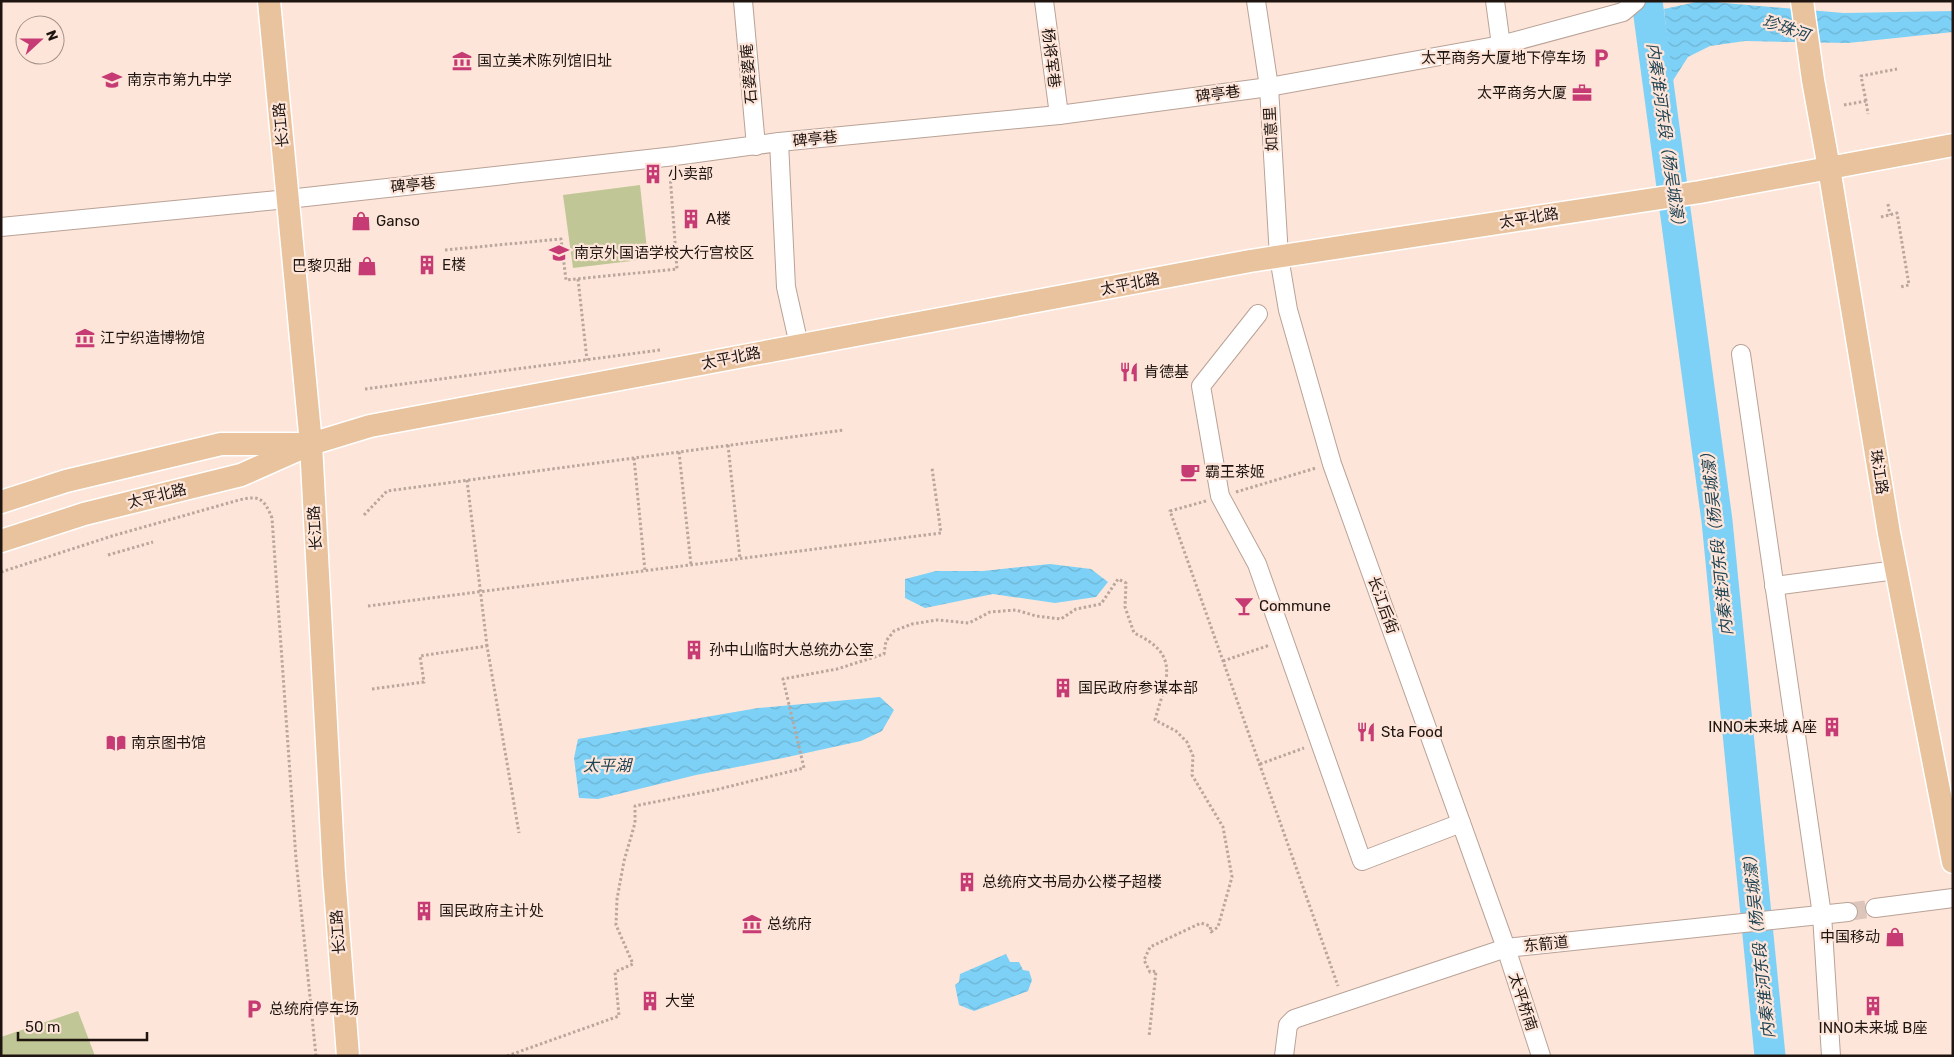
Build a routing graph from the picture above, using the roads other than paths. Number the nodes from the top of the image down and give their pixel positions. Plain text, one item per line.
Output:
1 (269, 1) edge
2 (743, 1) edge
3 (1044, 1) edge
4 (1256, 1) edge
5 (1494, 1) edge
6 (1802, 1) edge
7 (1630, 7) edge
8 (1501, 45) junction
9 (1269, 87) junction
10 (1059, 115) junction
11 (779, 142) junction
12 (1953, 145) edge
13 (756, 146) junction
14 (1829, 168) junction
15 (288, 199) junction
16 (1, 227) edge
17 (1279, 257) junction
18 (1258, 314) dead end
19 (799, 345) junction
20 (1741, 354) dead end
21 (311, 444) junction
22 (1, 502) edge
23 (1, 541) edge
24 (1896, 570) junction
25 (1774, 586) junction
26 (1461, 823) junction
27 (1953, 862) edge
28 (1953, 898) edge
29 (1875, 908) tunnel mouth
30 (1848, 912) tunnel mouth
31 (1822, 915) junction
32 (1506, 948) junction
33 (348, 1056) edge
34 (1284, 1056) edge
35 (1541, 1056) edge
36 (1831, 1056) edge

1 - 15 main road, 长江路
2 - 13 street, 石婆婆庵
3 - 10 street, 杨将军巷
4 - 9 street, 如意里
5 - 8 street
6 - 14 main road, 珠江路
7 - 8 street, 碑亭巷
8 - 9 street, 碑亭巷
9 - 10 street, 碑亭巷
9 - 17 street, 如意里
10 - 11 street, 碑亭巷
11 - 13 street, 碑亭巷
11 - 19 street
12 - 14 main road, 太平北路
13 - 15 street, 碑亭巷
14 - 17 main road, 太平北路
14 - 24 main road, 珠江路
15 - 16 street, 碑亭巷
15 - 21 main road, 长江路
17 - 19 main road, 太平北路
17 - 26 street, 长江后街
18 - 26 street
19 - 21 main road, 太平北路
20 - 25 street
21 - 22 main road, 太平北路
21 - 23 main road, 太平北路
21 - 33 main road, 长江路
24 - 25 street
24 - 27 main road, 珠江路
25 - 31 street
26 - 32 street, 长江后街
28 - 29 street
30 - 31 street, 东箭道
31 - 32 street, 东箭道
31 - 36 street
32 - 34 street, 东箭道
32 - 35 street, 太平桥南

